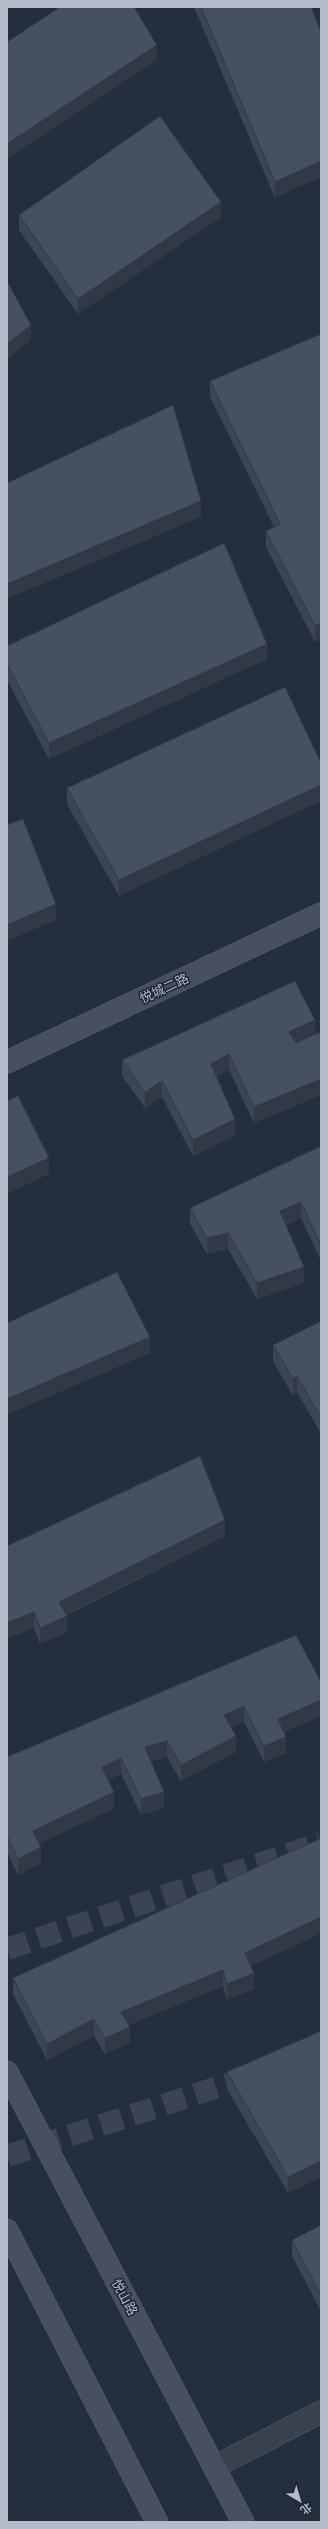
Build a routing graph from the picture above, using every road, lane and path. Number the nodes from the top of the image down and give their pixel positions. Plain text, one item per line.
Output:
1 (321, 914) edge
2 (7, 1062) edge
3 (7, 2072) edge
4 (7, 2230) edge
5 (321, 2412) edge
6 (214, 2467) junction
7 (157, 2522) edge
8 (243, 2522) edge

1 - 2 main road, 悦城二路
3 - 6 main road, 悦山路
4 - 7 main road
5 - 6 street
6 - 8 main road, 悦山路

